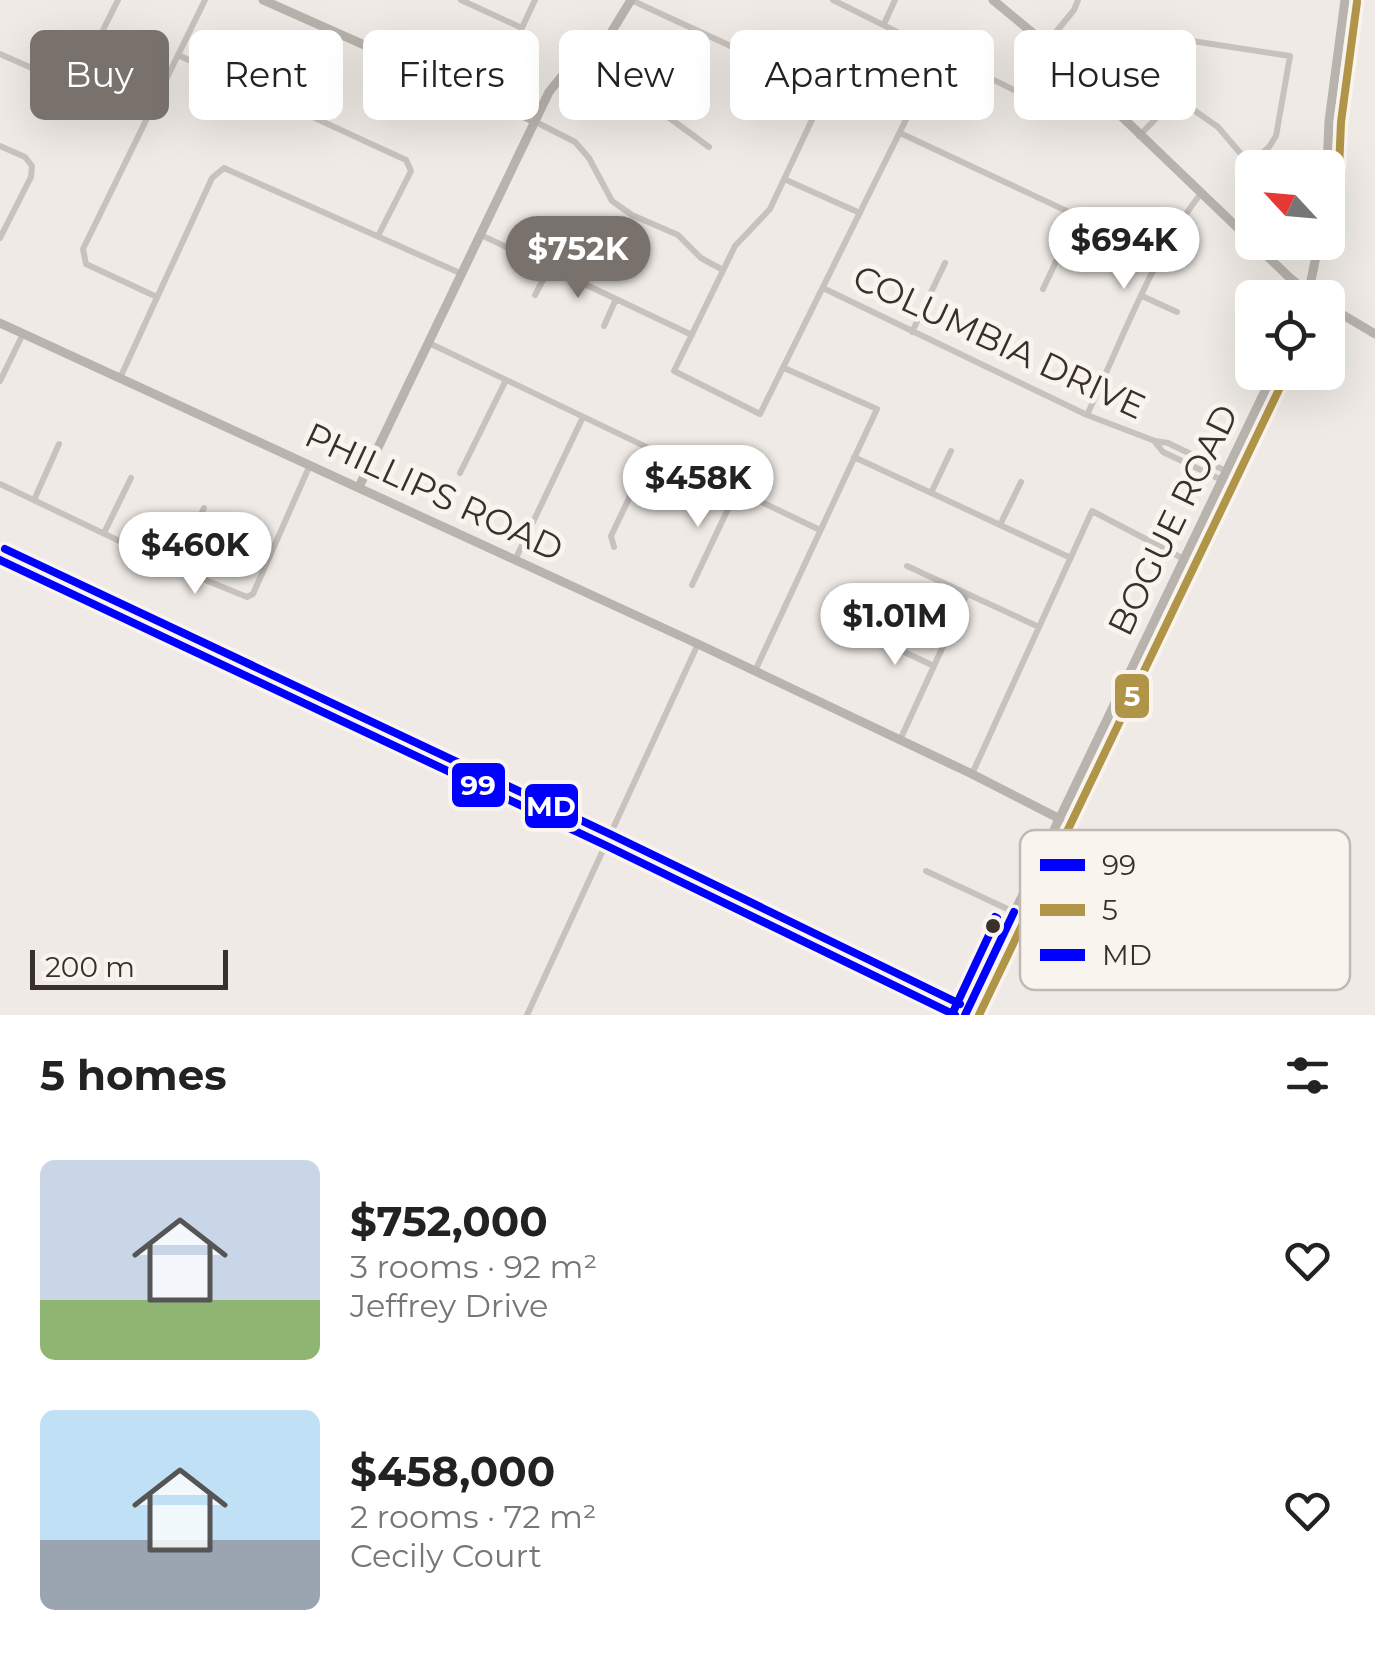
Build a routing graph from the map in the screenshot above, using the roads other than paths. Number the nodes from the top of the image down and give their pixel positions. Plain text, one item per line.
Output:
1 (118, 0) edge
2 (204, 0) edge
3 (263, 0) edge
4 (461, 0) edge
5 (535, 0) edge
6 (631, 0) edge
7 (833, 0) edge
8 (895, 0) edge
9 (993, 0) edge
10 (1078, 0) edge
11 (1345, 0) edge
12 (884, 24) junction
13 (522, 28) joint
14 (613, 30) edge
15 (896, 30) edge
16 (1029, 30) edge
17 (1058, 30) edge
18 (1196, 42) edge
19 (363, 44) edge
20 (0, 54) edge
21 (178, 55) junction
22 (559, 80) edge
23 (539, 110) edge
24 (1196, 112) edge
25 (533, 120) joint
26 (672, 120) edge
27 (906, 120) edge
28 (1123, 120) edge
29 (1155, 120) edge
30 (900, 133) junction
31 (1139, 136) junction
32 (0, 146) edge
33 (709, 147) dead end
34 (1237, 150) edge
35 (1266, 150) edge
36 (1328, 150) edge
37 (784, 179) junction
38 (1200, 193) junction
39 (860, 213) junction
40 (1078, 217) junction
41 (479, 234) junction
42 (378, 236) junction
43 (0, 238) edge
44 (1161, 256) junction
45 (944, 263) dead end
46 (550, 267) junction
47 (724, 270) junction
48 (460, 273) junction
49 (1293, 280) edge
50 (823, 288) junction
51 (1043, 290) dead end
52 (536, 295) dead end
53 (158, 296) junction
54 (1142, 296) junction
55 (616, 299) junction
56 (1176, 312) dead end
57 (1345, 316) edge
58 (0, 324) edge
59 (604, 326) dead end
60 (912, 332) junction
61 (23, 334) junction
62 (1375, 334) edge
63 (692, 335) junction
64 (428, 342) junction
65 (784, 368) junction
66 (120, 378) junction
67 (506, 380) junction
68 (0, 381) edge
69 (1265, 390) edge
70 (1087, 415) junction
71 (583, 417) junction
72 (59, 444) dead end
73 (652, 450) junction
74 (951, 451) dead end
75 (854, 458) junction
76 (310, 465) junction
77 (460, 473) dead end
78 (1224, 476) junction
79 (131, 478) dead end
80 (1021, 482) dead end
81 (0, 484) edge
82 (359, 487) junction
83 (737, 490) junction
84 (931, 493) junction
85 (34, 500) junction
86 (204, 508) dead end
87 (1000, 525) junction
88 (820, 530) junction
89 (104, 533) junction
90 (614, 547) dead end
91 (1071, 558) junction
92 (1184, 559) junction
93 (0, 560) edge
94 (516, 560) junction
95 (907, 566) dead end
96 (176, 568) junction
97 (692, 585) dead end
98 (967, 594) junction
99 (1039, 627) junction
100 (872, 637) dead end
101 (698, 644) junction
102 (934, 666) junction
103 (754, 671) junction
104 (900, 740) junction
105 (972, 774) junction
106 (1060, 819) junction
107 (1055, 830) edge
108 (607, 846) junction
109 (926, 871) dead end
110 (1020, 900) edge
111 (1014, 912) junction
112 (527, 1015) edge
113 (955, 1015) edge
114 (965, 1015) edge

1 - 20 street
2 - 21 street
3 - 19 street
4 - 13 street
5 - 13 street
6 - 14 street
6 - 37 street
7 - 12 street
8 - 12 street
9 - 16 street
10 - 17 street
11 - 36 street
12 - 15 street
18 - 35 street
21 - 42 street
21 - 53 street
22 - 23 street
24 - 34 street
25 - 41 street
25 - 47 street
26 - 33 street
27 - 30 street
28 - 31 street
29 - 31 street
30 - 39 street
30 - 40 street
31 - 38 street
32 - 43 street
37 - 39 street
37 - 47 street
38 - 44 street
38 - 49 street
39 - 50 street
40 - 44 street
40 - 51 street
41 - 46 street
41 - 48 street
42 - 48 street
42 - 53 street
44 - 54 street
45 - 60 street
46 - 52 street
46 - 55 street
47 - 63 street
48 - 64 street
50 - 60 street, COLUMBIA DRIVE
50 - 65 street
53 - 66 street
54 - 56 street
54 - 70 street
55 - 59 street
55 - 63 street
57 - 62 street
58 - 61 street, PHILLIPS ROAD
60 - 70 street, COLUMBIA DRIVE
61 - 66 street, PHILLIPS ROAD
61 - 68 street
63 - 65 street
64 - 67 street
64 - 82 street
65 - 75 street
66 - 76 street, PHILLIPS ROAD
67 - 71 street
67 - 77 street
69 - 78 street, BOGUE ROAD
70 - 78 street, COLUMBIA DRIVE
71 - 73 street
71 - 94 street
72 - 85 street
73 - 83 street
73 - 90 street
74 - 84 street
75 - 84 street
75 - 88 street
76 - 82 street, PHILLIPS ROAD
76 - 96 street
78 - 92 street, BOGUE ROAD
79 - 89 street
80 - 87 street
81 - 85 street
82 - 94 street, PHILLIPS ROAD
83 - 88 street
83 - 97 street
84 - 87 street
85 - 89 street
86 - 96 street
87 - 91 street
88 - 103 street
89 - 96 street
91 - 92 street
91 - 99 street
92 - 106 street, BOGUE ROAD
93 - 108 highway
94 - 101 street, PHILLIPS ROAD
95 - 98 street
98 - 99 street
98 - 102 street
99 - 105 street
100 - 102 street
101 - 103 street, PHILLIPS ROAD
101 - 108 street
102 - 104 street
103 - 104 street, PHILLIPS ROAD
104 - 105 street, PHILLIPS ROAD
105 - 106 street, PHILLIPS ROAD
106 - 107 street, BOGUE ROAD
108 - 112 street
108 - 113 highway
109 - 111 street
110 - 111 street, BOGUE ROAD
111 - 114 street, BOGUE ROAD

